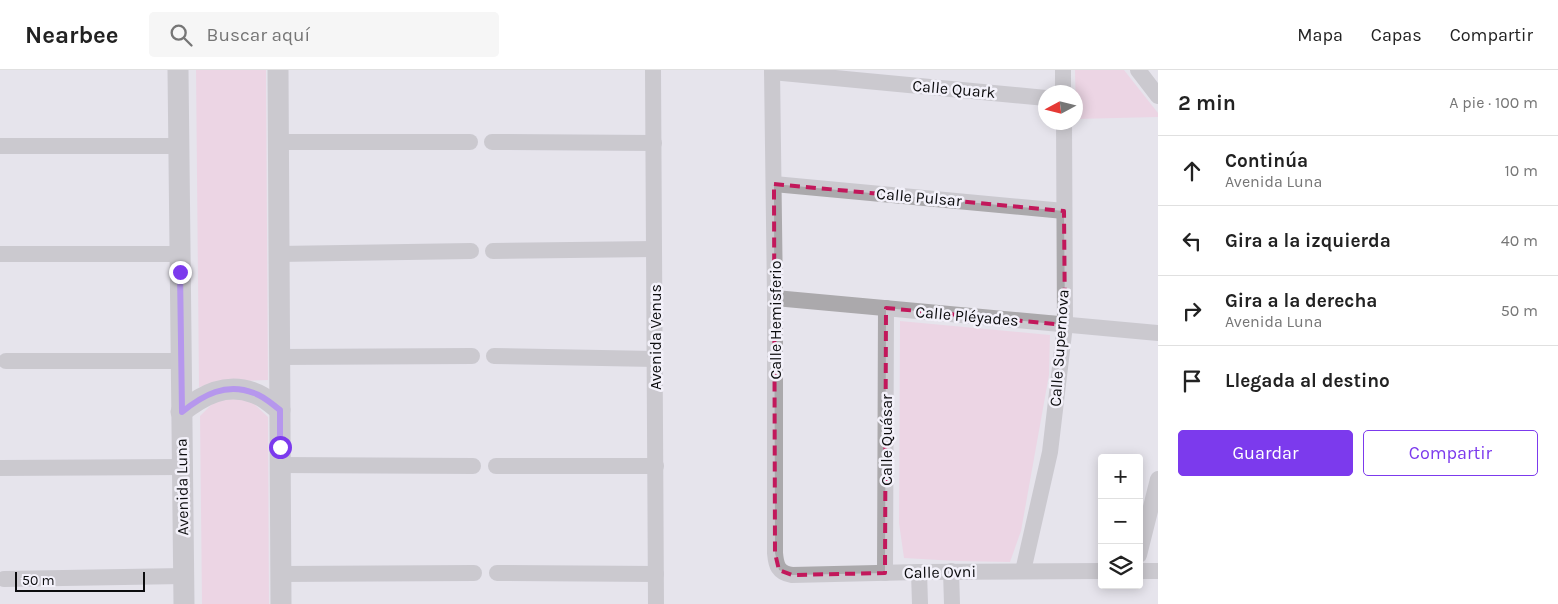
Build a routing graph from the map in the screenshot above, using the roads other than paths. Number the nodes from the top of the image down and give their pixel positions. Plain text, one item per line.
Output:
1 (178, 70) edge
2 (278, 70) edge
3 (653, 70) edge
4 (1063, 70) edge
5 (1138, 70) edge
6 (772, 71) edge
7 (1063, 85) edge
8 (1158, 96) edge
9 (1038, 97) edge
10 (1064, 130) edge
11 (278, 142) junction
12 (470, 142) dead end
13 (492, 142) dead end
14 (654, 143) junction
15 (0, 146) edge
16 (179, 146) junction
17 (774, 184) junction
18 (1064, 211) junction
19 (654, 249) junction
20 (471, 251) dead end
21 (493, 251) dead end
22 (0, 254) edge
23 (180, 254) junction
24 (279, 254) junction
25 (775, 298) junction
26 (886, 308) junction
27 (1064, 325) junction
28 (1158, 333) edge
29 (472, 356) dead end
30 (494, 356) dead end
31 (280, 357) junction
32 (655, 359) junction
33 (181, 361) junction
34 (6, 362) dead end
35 (280, 410) junction
36 (182, 412) junction
37 (280, 465) junction
38 (473, 466) dead end
39 (496, 466) dead end
40 (656, 466) junction
41 (182, 467) junction
42 (0, 468) edge
43 (1158, 479) edge
44 (1142, 544) edge
45 (779, 570) joint
46 (951, 571) junction
47 (1022, 571) junction
48 (1098, 571) edge
49 (1143, 571) edge
50 (1158, 571) edge
51 (920, 572) junction
52 (474, 573) dead end
53 (497, 573) dead end
54 (885, 573) junction
55 (281, 574) junction
56 (656, 574) junction
57 (183, 576) junction
58 (4, 580) dead end
59 (184, 604) edge
60 (281, 604) edge
61 (656, 604) edge
62 (920, 604) edge
63 (952, 604) edge

1 - 16 street, Avenida Luna
2 - 11 street
3 - 14 street, Avenida Venus
4 - 7 street
5 - 8 street
6 - 9 street, Calle Quark
6 - 17 street, Calle Hemisferio
10 - 18 street, Calle Supernova
11 - 12 street
11 - 24 street
13 - 14 street
14 - 19 street, Avenida Venus
15 - 16 street
16 - 23 street, Avenida Luna
17 - 18 street, Calle Pulsar
17 - 25 street, Calle Hemisferio
18 - 27 street, Calle Supernova
19 - 21 street
19 - 32 street, Avenida Venus
20 - 24 street
22 - 23 street
23 - 33 street, Avenida Luna
24 - 31 street
25 - 26 street, Calle Pléyades
25 - 45 street, Calle Hemisferio
26 - 27 street, Calle Pléyades
26 - 54 street, Calle Quásar
27 - 28 street, Calle Pléyades
27 - 47 street, Calle Supernova
29 - 31 street
30 - 32 street
31 - 35 street
32 - 40 street, Avenida Venus
33 - 34 street
33 - 36 street, Avenida Luna
35 - 36 street
35 - 37 street
36 - 41 street, Avenida Luna
37 - 38 street
37 - 55 street
39 - 40 street
40 - 56 street, Avenida Venus
41 - 42 street
41 - 57 street, Avenida Luna
43 - 44 street
45 - 54 street, Calle Ovni
46 - 47 street, Calle Ovni
46 - 51 street, Calle Ovni
46 - 63 street
47 - 48 street, Calle Ovni
49 - 50 street
51 - 54 street, Calle Ovni
51 - 62 street
52 - 55 street
53 - 56 street
55 - 60 street
56 - 61 street, Avenida Venus
57 - 58 street
57 - 59 street, Avenida Luna

